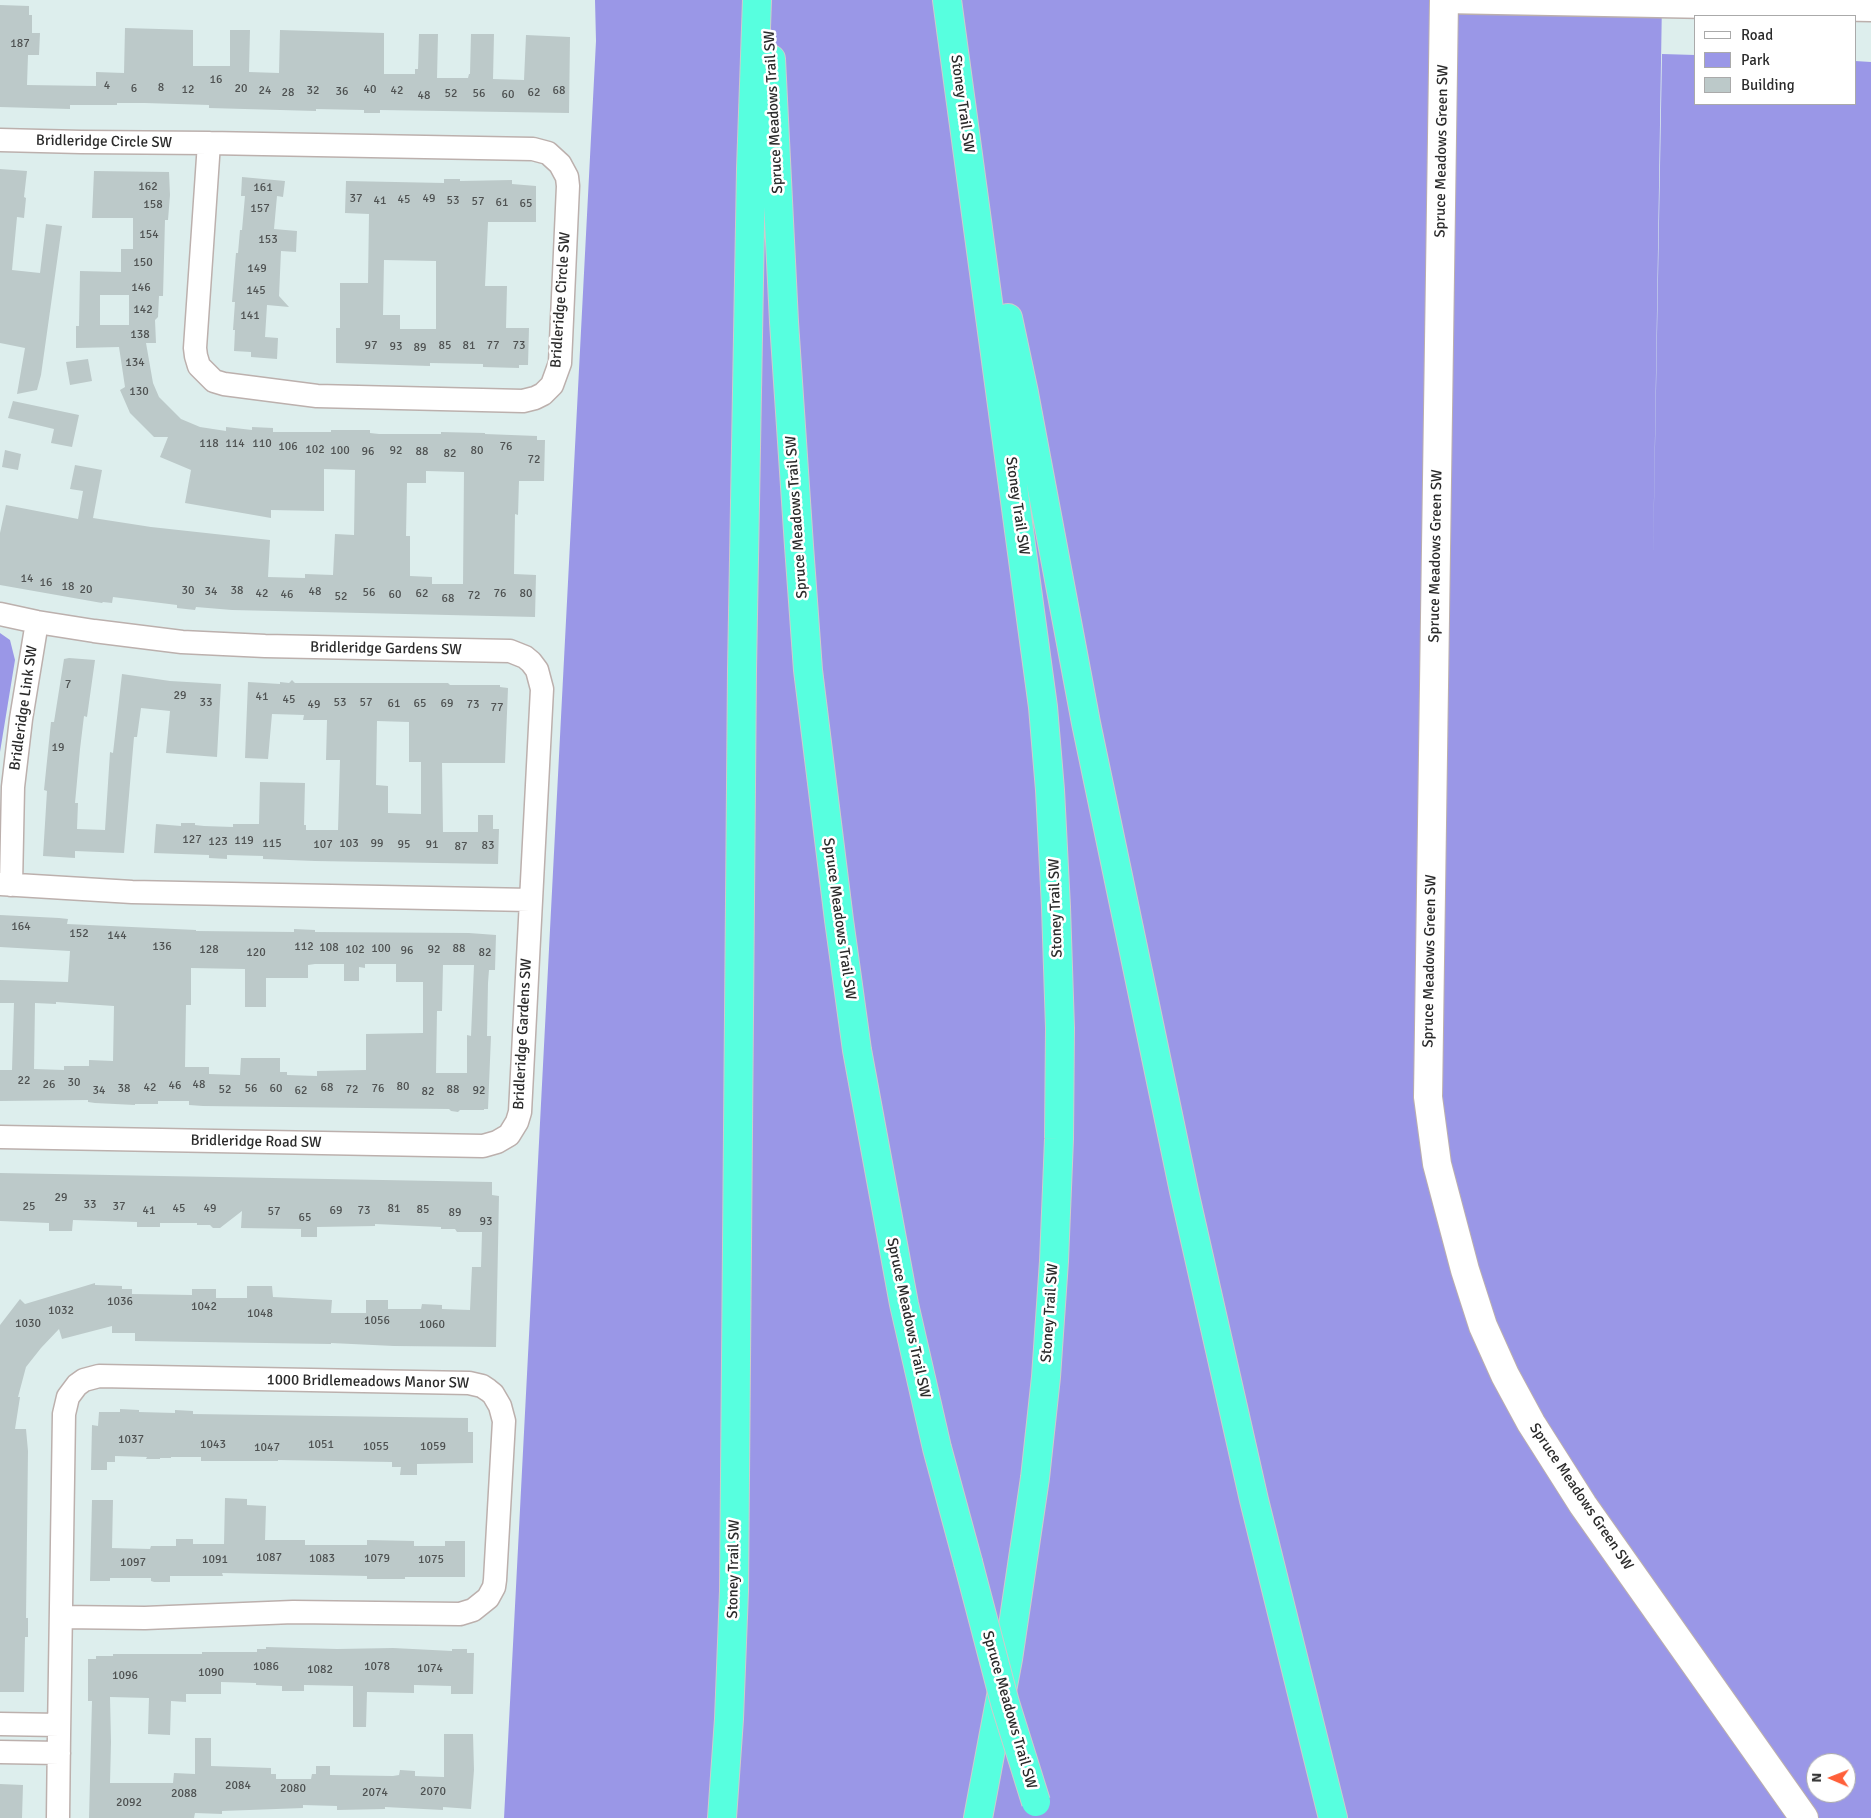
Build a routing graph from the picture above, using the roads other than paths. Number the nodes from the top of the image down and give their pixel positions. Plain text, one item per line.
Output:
1 (758, 0) edge
2 (768, 0) edge
3 (948, 0) edge
4 (1444, 1) edge
5 (1871, 10) edge
6 (0, 140) edge
7 (208, 143) junction
8 (975, 196) junction
9 (0, 614) edge
10 (37, 622) junction
11 (6, 884) edge
12 (530, 900) junction
13 (508, 1135) joint
14 (0, 1137) edge
15 (61, 1617) junction
16 (0, 1724) edge
17 (59, 1738) junction
18 (0, 1752) edge
19 (1039, 1810) edge
20 (58, 1818) edge
21 (722, 1818) edge
22 (978, 1818) edge
23 (1333, 1818) edge
24 (1804, 1818) edge

1 - 21 highway, Stoney Trail SW
2 - 19 highway, Spruce Meadows Trail SW, bridge
3 - 8 highway, Stoney Trail SW
4 - 5 street
4 - 24 street, Spruce Meadows Green SW
6 - 7 street, Bridleridge Circle SW
7 - 7 street, Bridleridge Circle SW
8 - 22 highway, Stoney Trail SW
8 - 23 highway
9 - 10 street, Bridleridge Gardens SW
10 - 11 street, Bridleridge Link SW
10 - 12 street, Bridleridge Gardens SW
11 - 12 street
12 - 13 street, Bridleridge Gardens SW
13 - 14 street, Bridleridge Road SW
15 - 15 street, 1000 Bridlemeadows Manor SW
15 - 17 street, 1000 Bridlemeadows Manor SW
16 - 17 street
17 - 18 street
17 - 20 street, 1000 Bridlemeadows Manor SW

